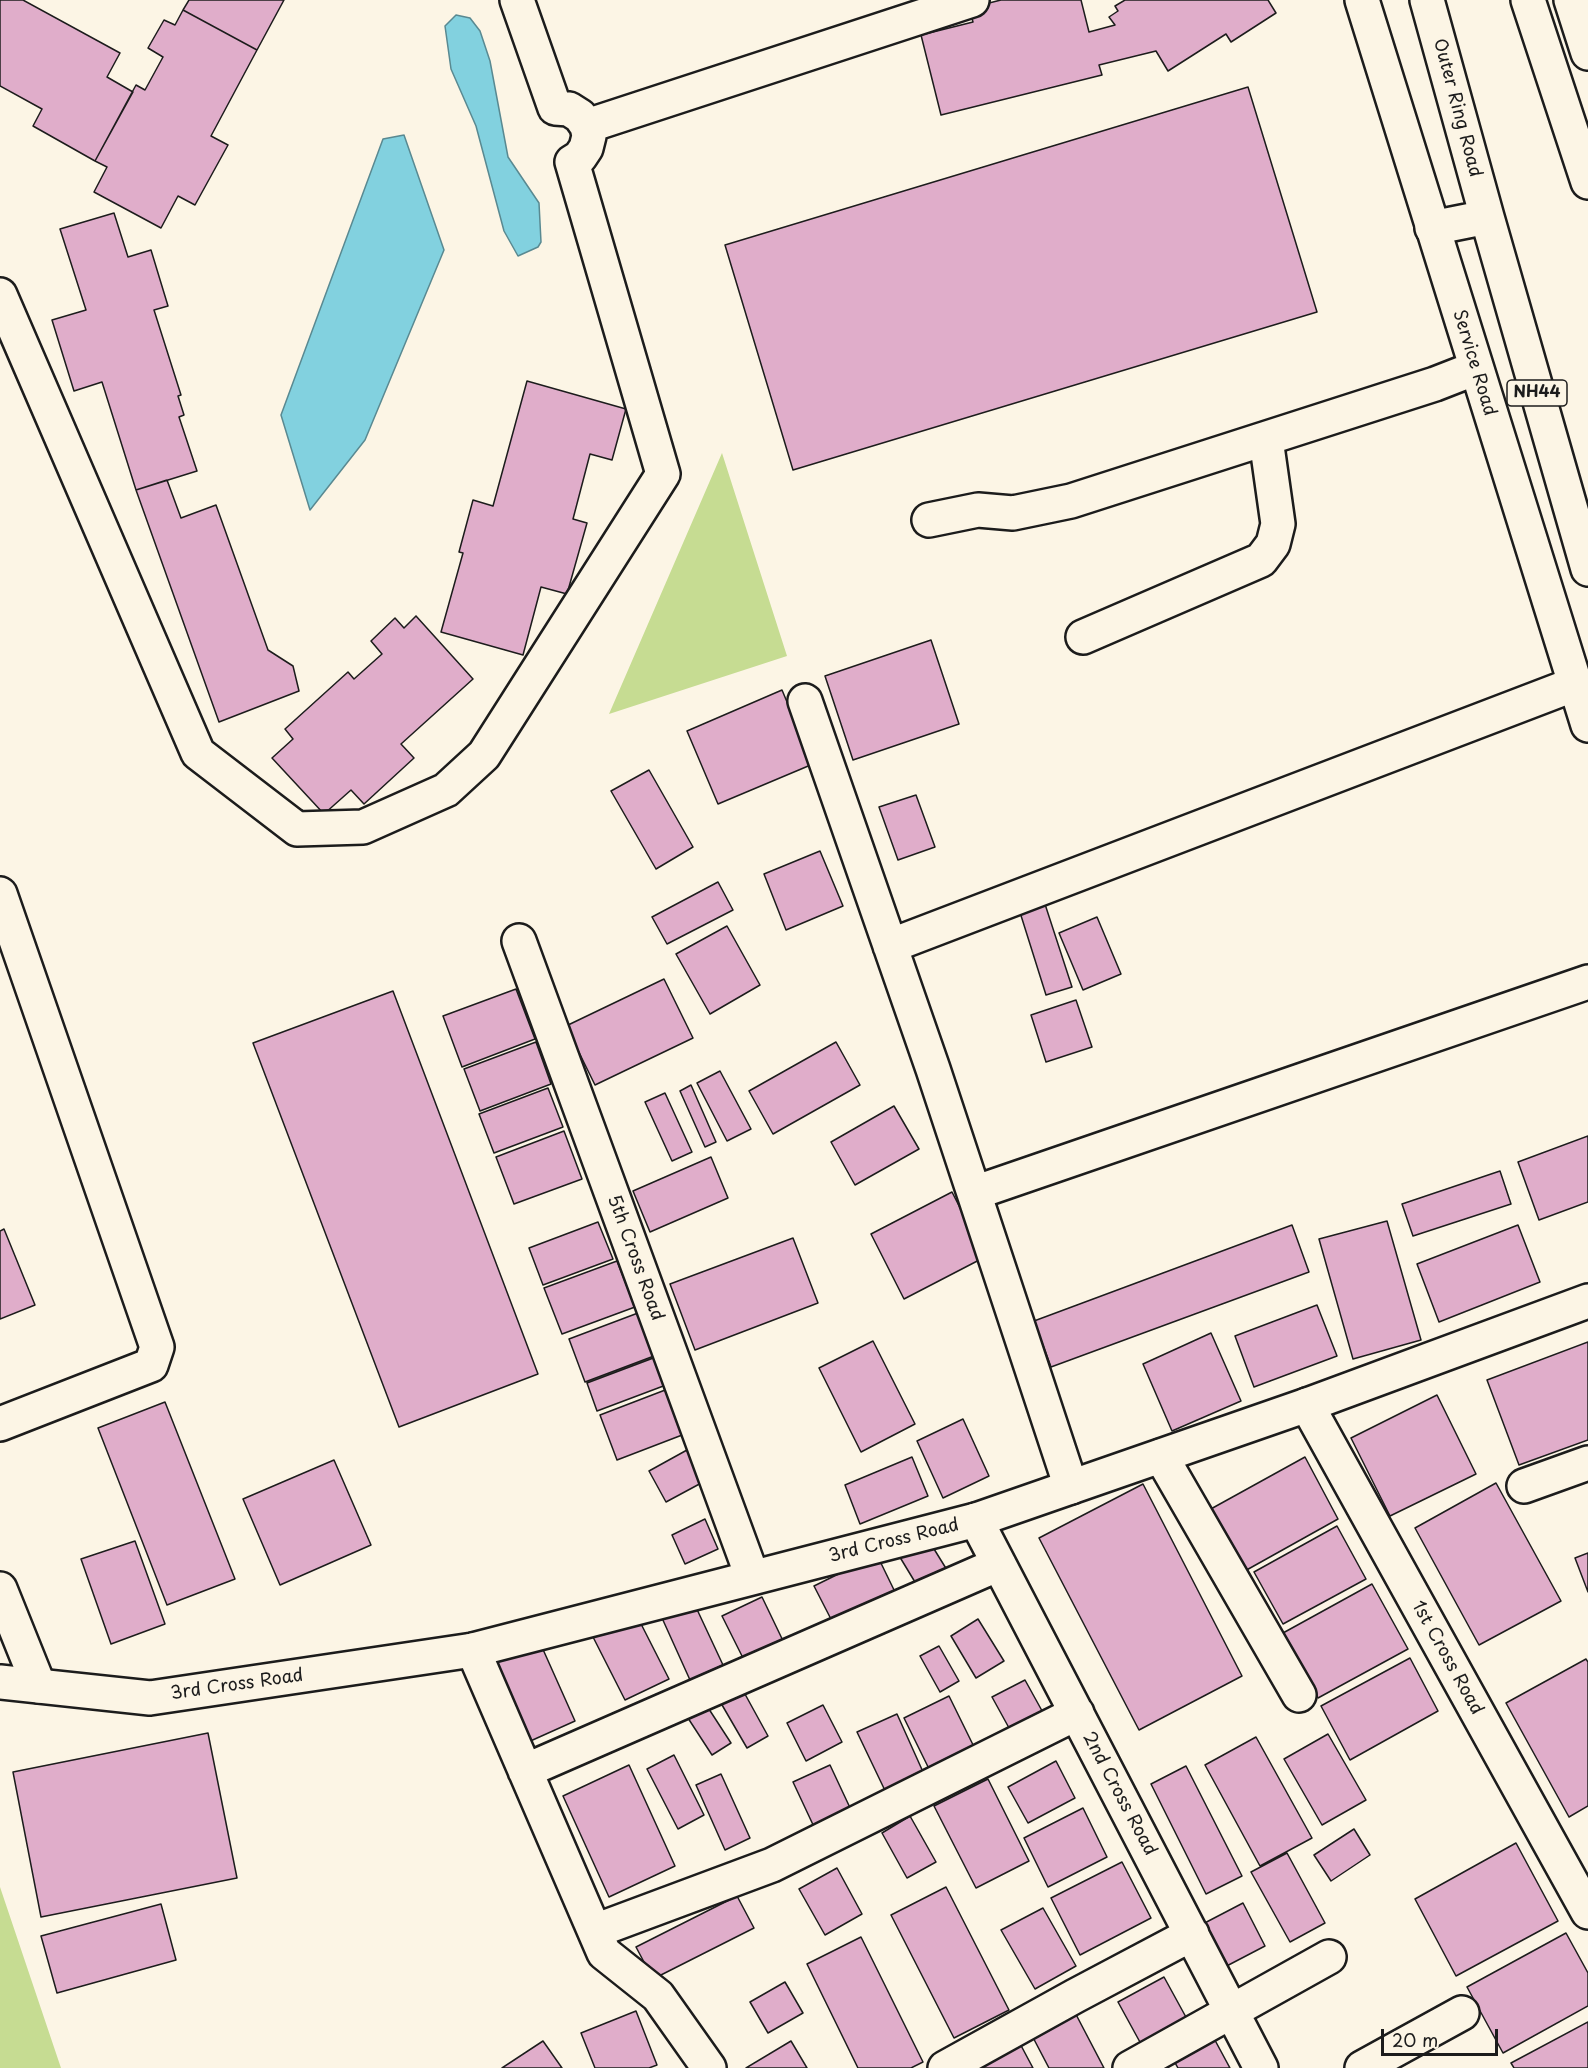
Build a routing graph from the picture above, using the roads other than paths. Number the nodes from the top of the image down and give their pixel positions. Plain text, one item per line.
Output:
1 (517, 0) edge
2 (972, 0) edge
3 (1362, 0) edge
4 (1427, 0) edge
5 (1528, 0) edge
6 (1570, 0) edge
7 (1588, 52) edge
8 (587, 126) junction
9 (1588, 182) edge
10 (1487, 217) junction
11 (1432, 228) junction
12 (0, 295) edge
13 (1476, 368) junction
14 (1266, 439) junction
15 (929, 520) dead end
16 (1588, 569) edge
17 (1083, 637) dead end
18 (1575, 684) junction
19 (805, 701) dead end
20 (1588, 725) edge
21 (0, 894) edge
22 (519, 941) dead end
23 (890, 945) junction
24 (1588, 982) edge
25 (974, 1193) junction
26 (1588, 1301) edge
27 (1307, 1405) junction
28 (0, 1424) edge
29 (1161, 1456) junction
30 (1588, 1464) edge
31 (1524, 1486) dead end
32 (1071, 1487) junction
33 (976, 1520) junction
34 (999, 1564) junction
35 (752, 1576) junction
36 (0, 1589) edge
37 (473, 1650) junction
38 (0, 1682) edge
39 (39, 1686) junction
40 (1299, 1695) dead end
41 (1077, 1713) junction
42 (525, 1772) junction
43 (1588, 1912) edge
44 (595, 1931) junction
45 (1192, 1934) junction
46 (1329, 1957) dead end
47 (1231, 2013) junction
48 (1462, 2013) dead end
49 (709, 2068) edge
50 (945, 2068) edge
51 (1130, 2068) edge
52 (1261, 2068) edge
53 (1362, 2068) edge

1 - 8 main road
2 - 8 main road
3 - 11 main road, Service Road
4 - 10 main road, Outer Ring Road / NH44
5 - 9 main road
6 - 7 main road
8 - 12 main road
10 - 11 main road
10 - 16 main road, NH44
11 - 13 main road, Service Road
13 - 14 main road
13 - 18 main road, Service Road
14 - 15 main road
14 - 17 main road
18 - 20 main road, Service Road
18 - 23 main road
19 - 23 main road
21 - 28 main road
22 - 35 main road, 5th Cross Road
23 - 25 main road
24 - 25 main road
25 - 32 main road
26 - 27 main road, 3rd Cross Road
27 - 29 main road, 3rd Cross Road
27 - 43 main road, 1st Cross Road
29 - 32 main road, 3rd Cross Road
29 - 40 main road
30 - 31 main road
32 - 33 main road, 3rd Cross Road
33 - 34 main road, 2nd Cross Road
33 - 35 main road, 3rd Cross Road
34 - 41 main road, 2nd Cross Road
34 - 42 main road
35 - 37 main road, 3rd Cross Road
36 - 39 main road
37 - 39 main road, 3rd Cross Road
37 - 42 main road
38 - 39 main road, 3rd Cross Road
41 - 44 main road
41 - 45 main road, 2nd Cross Road
42 - 44 main road
44 - 49 main road
45 - 47 main road, 2nd Cross Road
45 - 50 main road
46 - 47 main road
47 - 51 main road
47 - 52 main road, 2nd Cross Road
48 - 53 main road

